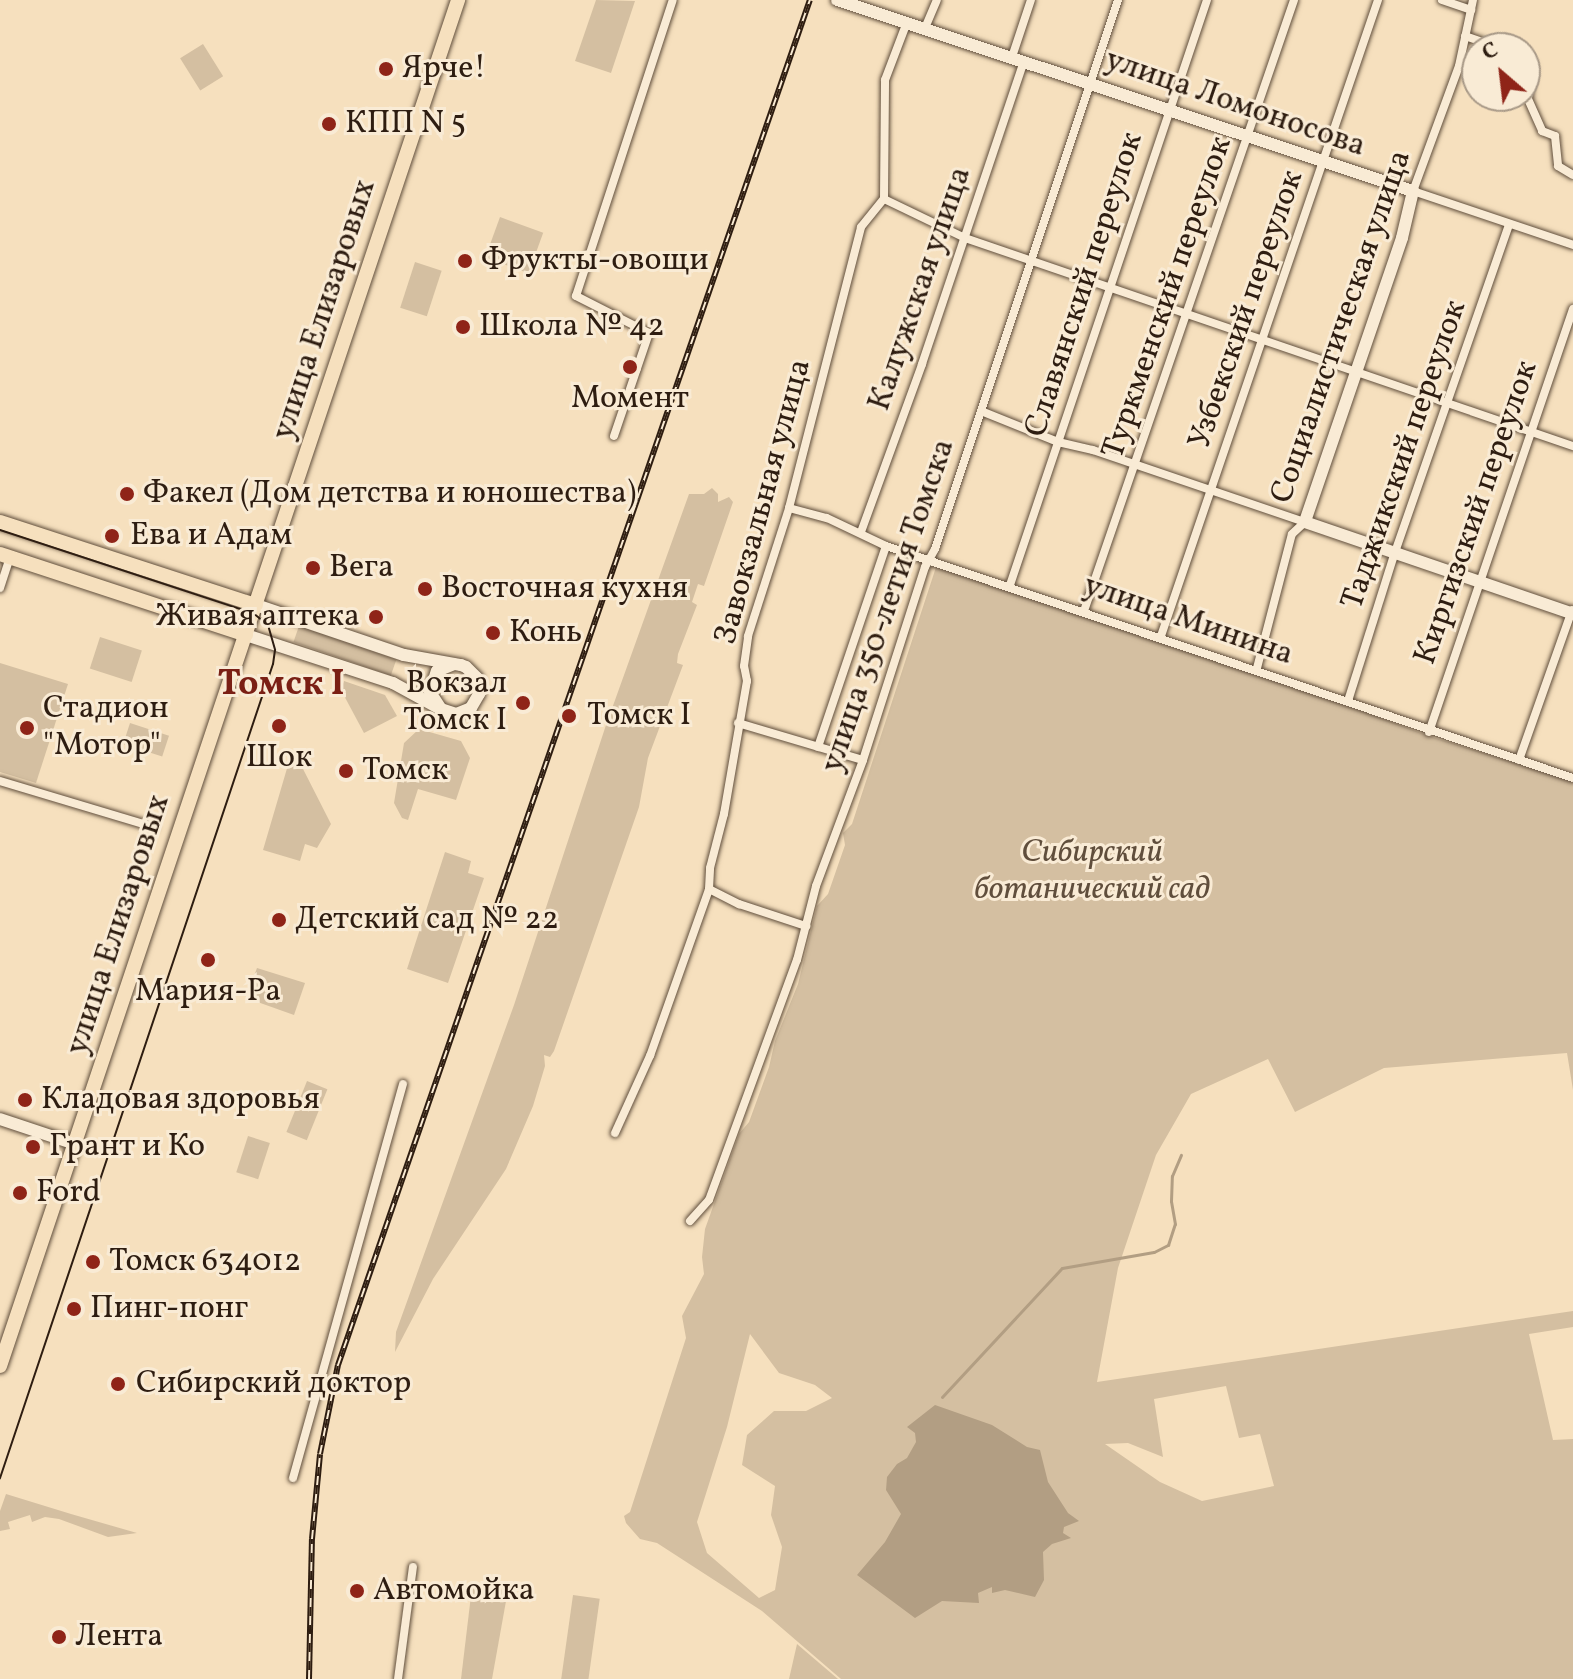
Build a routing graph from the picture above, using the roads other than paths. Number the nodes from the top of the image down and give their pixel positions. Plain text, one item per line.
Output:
1 (458, 0) edge
2 (673, 0) edge
3 (837, 0) edge
4 (937, 0) edge
5 (1031, 0) edge
6 (1118, 0) edge
7 (1207, 0) edge
8 (1294, 0) edge
9 (1378, 0) edge
10 (1442, 0) edge
11 (1472, 5) edge
12 (907, 22) junction
13 (925, 28) junction
14 (1466, 32) edge
15 (1461, 49) edge
16 (1018, 59) junction
17 (1089, 81) junction
18 (1169, 109) junction
19 (1534, 112) edge
20 (1249, 136) junction
21 (1325, 162) junction
22 (1573, 175) edge
23 (1413, 191) junction
24 (884, 199) junction
25 (1509, 225) junction
26 (965, 238) junction
27 (1573, 245) edge
28 (1032, 262) junction
29 (1110, 287) junction
30 (1573, 309) edge
31 (1187, 313) junction
32 (1262, 341) junction
33 (1355, 371) junction
34 (1450, 402) junction
35 (981, 411) junction
36 (1532, 431) junction
37 (614, 436) dead end
38 (1058, 442) junction
39 (1573, 446) edge
40 (1135, 464) junction
41 (1209, 489) junction
42 (789, 508) junction
43 (0, 522) edge
44 (1305, 522) junction
45 (861, 532) junction
46 (886, 546) junction
47 (5, 555) edge
48 (1394, 555) junction
49 (929, 559) junction
50 (1479, 583) junction
51 (1010, 585) junction
52 (0, 588) edge
53 (256, 605) junction
54 (1084, 611) junction
55 (1572, 612) edge
56 (246, 635) junction
57 (1161, 636) junction
58 (454, 664) junction
59 (1257, 668) junction
60 (1348, 701) junction
61 (441, 709) junction
62 (738, 723) junction
63 (1429, 732) junction
64 (818, 747) junction
65 (863, 760) junction
66 (1519, 760) junction
67 (1573, 778) edge
68 (0, 781) edge
69 (153, 827) dead end
70 (709, 889) junction
71 (806, 926) junction
72 (403, 1084) dead end
73 (0, 1119) edge
74 (615, 1133) dead end
75 (75, 1144) junction
76 (690, 1221) dead end
77 (0, 1366) edge
78 (293, 1478) dead end
79 (413, 1567) dead end
80 (398, 1679) edge

1 - 53 main road, улица Елизаровых
2 - 37 street
3 - 12 street, улица Ломоносова
4 - 13 street
5 - 16 street, Калужская улица
6 - 17 street, улица 350-летия Томска
7 - 18 street, Славянский переулок
8 - 20 street, Туркменский переулок
9 - 21 street, Узбекский переулок
10 - 11 street
11 - 14 street, Социалистическая улица
12 - 13 street, улица Ломоносова
12 - 24 street
13 - 16 street, улица Ломоносова
15 - 23 street, Социалистическая улица
16 - 17 street, улица Ломоносова
16 - 26 street, Калужская улица
17 - 18 street, улица Ломоносова
17 - 28 street, улица 350-летия Томска
18 - 20 street, улица Ломоносова
18 - 29 street, Славянский переулок
19 - 22 street
20 - 21 street, улица Ломоносова
20 - 31 street, Туркменский переулок
21 - 23 street, улица Ломоносова
21 - 32 street, Узбекский переулок
23 - 25 street, улица Ломоносова
23 - 33 street, Социалистическая улица
24 - 26 street
24 - 42 street, Завокзальная улица
25 - 27 street, улица Ломоносова
25 - 34 street, Таджикский переулок
26 - 28 street
26 - 45 street, Калужская улица
28 - 29 street
28 - 35 street, улица 350-летия Томска
29 - 31 street
29 - 38 street, Славянский переулок
30 - 36 street, Киргизский переулок
31 - 32 street
31 - 40 street, Туркменский переулок
32 - 33 street
32 - 41 street, Узбекский переулок
33 - 34 street
33 - 44 street, Социалистическая улица
34 - 36 street
34 - 48 street, Таджикский переулок
35 - 38 street
35 - 49 street, улица 350-летия Томска
36 - 39 street
36 - 50 street, Киргизский переулок
38 - 40 street
38 - 51 street, Славянский переулок
40 - 41 street
40 - 54 street, Туркменский переулок
41 - 44 street
41 - 57 street, Узбекский переулок
42 - 45 street, улица Минина
42 - 62 street, Завокзальная улица
43 - 53 main road
44 - 48 street
44 - 59 street, Социалистическая улица
45 - 46 street, улица Минина
46 - 49 street, улица Минина
46 - 64 street
47 - 52 street
47 - 56 main road
48 - 50 street
48 - 60 street, Таджикский переулок
49 - 51 street, улица Минина
49 - 65 street, улица 350-летия Томска
50 - 55 street
50 - 63 street, Киргизский переулок
51 - 54 street, улица Минина
53 - 56 main road, улица Елизаровых
53 - 58 street
54 - 57 street, улица Минина
55 - 66 street
56 - 61 street
56 - 75 main road, улица Елизаровых
57 - 59 street, улица Минина
58 - 61 street
58 - 61 street
59 - 60 street, улица Минина
60 - 63 street, улица Минина
62 - 64 street
62 - 70 street, Завокзальная улица
63 - 66 street, улица Минина
64 - 65 street
65 - 71 street, улица 350-летия Томска
66 - 67 street, улица Минина
68 - 69 street
70 - 71 street
70 - 74 street, Завокзальная улица
71 - 76 street, улица 350-летия Томска
72 - 78 street
73 - 75 street
75 - 77 main road, улица Елизаровых
79 - 80 street

